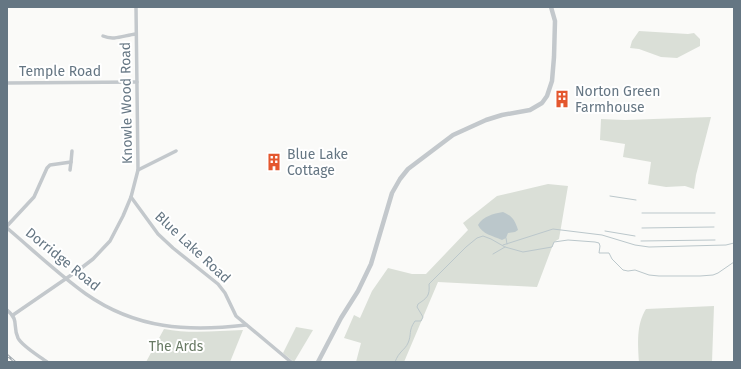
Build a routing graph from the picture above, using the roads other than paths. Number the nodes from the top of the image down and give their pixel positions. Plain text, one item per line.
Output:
1 (136, 7) edge
2 (551, 7) edge
3 (136, 34) junction
4 (103, 36) dead end
5 (137, 82) junction
6 (7, 83) edge
7 (176, 150) dead end
8 (72, 151) dead end
9 (172, 153) junction
10 (174, 158) dead end
11 (70, 162) junction
12 (70, 170) dead end
13 (138, 170) junction
14 (130, 197) junction
15 (7, 227) edge
16 (66, 279) junction
17 (7, 310) edge
18 (13, 315) junction
19 (246, 325) junction
20 (47, 362) edge
21 (291, 362) edge
22 (318, 362) edge

1 - 3 street, Knowle Wood Road
2 - 22 street
3 - 4 street
3 - 5 street, Knowle Wood Road
5 - 6 street, Temple Road
5 - 13 street, Knowle Wood Road
7 - 9 street
8 - 11 street
9 - 10 street
9 - 13 street
11 - 12 street
11 - 15 street
13 - 14 street, Knowle Wood Road
14 - 16 street, Knowle Wood Road
14 - 19 street, Blue Lake Road
15 - 16 street, Dorridge Road
16 - 18 street, Knowle Wood Road
16 - 19 street, Dorridge Road
17 - 18 street
18 - 20 street
19 - 21 street, Blue Lake Road

